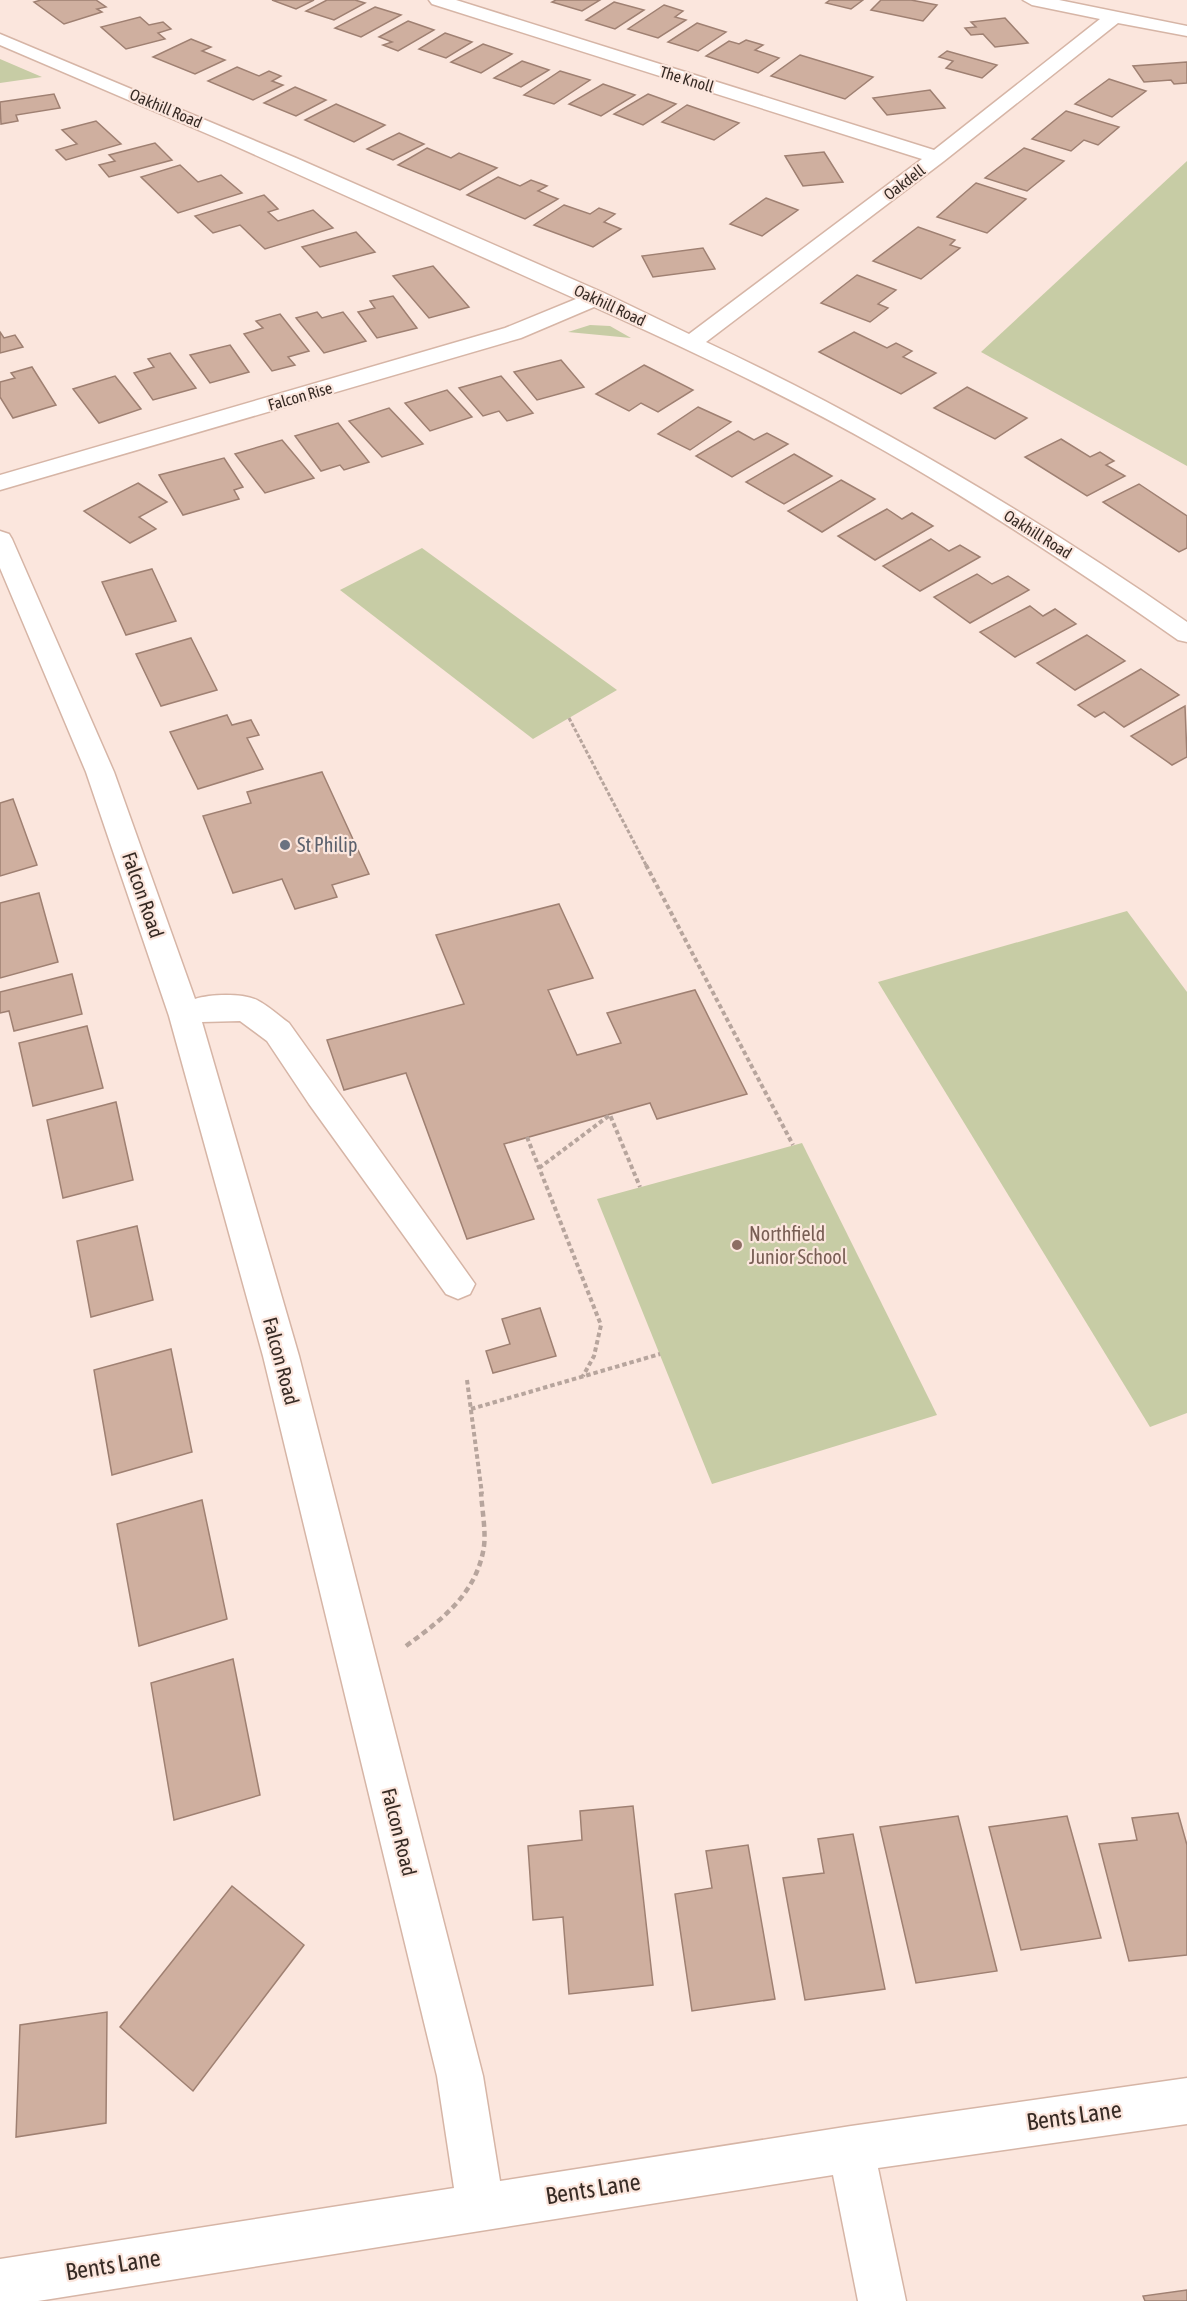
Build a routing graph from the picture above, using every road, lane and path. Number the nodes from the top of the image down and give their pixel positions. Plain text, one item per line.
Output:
1 (438, 0) edge
2 (1032, 0) edge
3 (1114, 17) junction
4 (1187, 31) edge
5 (0, 39) edge
6 (937, 157) junction
7 (596, 298) junction
8 (691, 343) junction
9 (0, 483) edge
10 (4, 557) edge
11 (1187, 634) edge
12 (569, 718) dead end
13 (185, 1016) junction
14 (527, 1137) dead end
15 (793, 1145) dead end
16 (539, 1168) junction
17 (640, 1187) dead end
18 (458, 1284) dead end
19 (660, 1354) dead end
20 (583, 1376) junction
21 (467, 1380) dead end
22 (471, 1409) junction
23 (357, 1663) junction
24 (1187, 2101) edge
25 (850, 2150) junction
26 (481, 2207) junction
27 (0, 2283) edge
28 (882, 2301) edge

1 - 6 street, The Knoll
2 - 3 street
3 - 4 street
3 - 6 street, Oakdell
5 - 7 street, Oakhill Road
6 - 8 street, Oakdell
7 - 8 street, Oakhill Road
7 - 9 street, Falcon Rise
8 - 11 street, Oakhill Road
10 - 13 street, Falcon Road
12 - 15 path
13 - 18 street
13 - 23 street, Falcon Road
14 - 16 path
16 - 17 path
16 - 20 path
19 - 20 path
20 - 22 path
21 - 22 path
22 - 23 path
23 - 26 street, Falcon Road
24 - 25 street, Bents Lane
25 - 26 street, Bents Lane
25 - 28 street
26 - 27 street, Bents Lane

